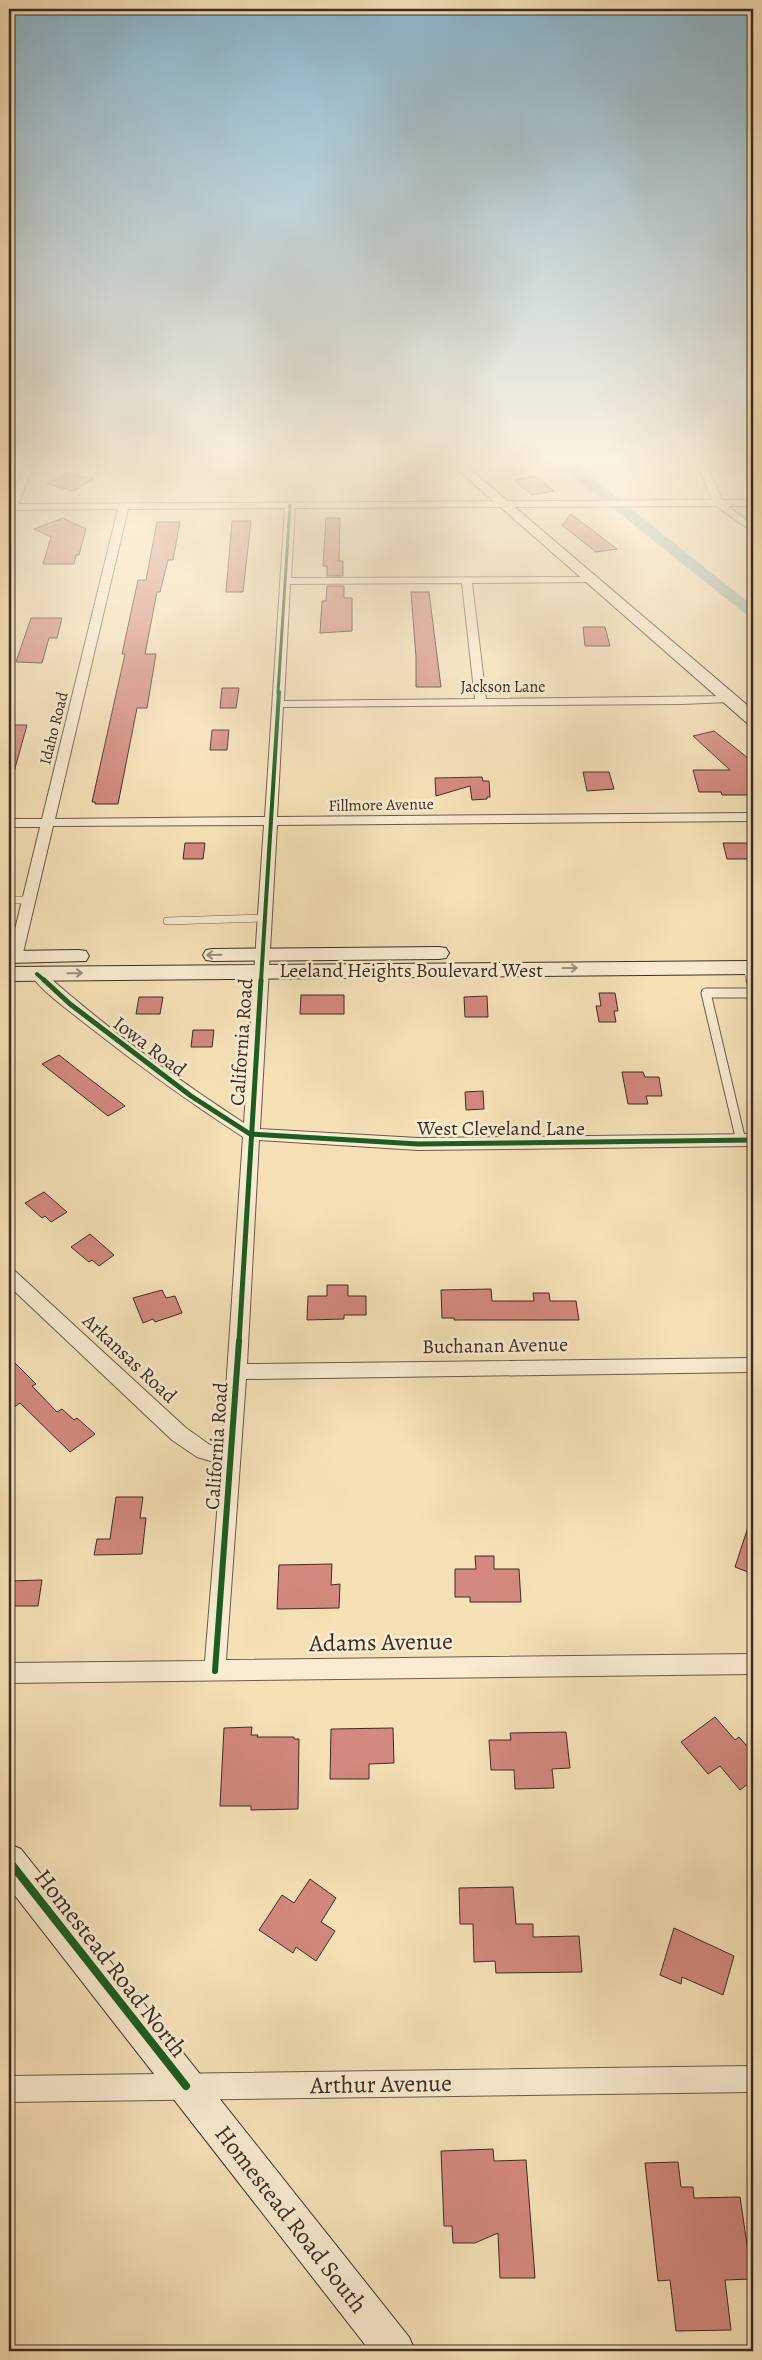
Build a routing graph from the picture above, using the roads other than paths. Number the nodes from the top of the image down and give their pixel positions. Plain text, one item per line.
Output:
1 (108, 573) edge
2 (286, 573) edge
3 (583, 573) edge
4 (590, 579) junction
5 (467, 580) junction
6 (286, 582) junction
7 (729, 699) junction
8 (481, 703) junction
9 (278, 704) junction
10 (753, 719) edge
11 (753, 818) edge
12 (270, 822) junction
13 (9, 823) edge
14 (47, 823) junction
15 (9, 900) edge
16 (28, 900) junction
17 (265, 918) junction
18 (167, 922) dead end
19 (262, 962) junction
20 (11, 963) edge
21 (751, 968) edge
22 (37, 974) junction
23 (753, 993) edge
24 (250, 1134) junction
25 (747, 1141) edge
26 (9, 1276) edge
27 (753, 1365) edge
28 (237, 1372) junction
29 (230, 1459) junction
30 (753, 1664) edge
31 (215, 1671) junction
32 (9, 1673) edge
33 (9, 1861) edge
34 (753, 2079) edge
35 (186, 2086) junction
36 (9, 2089) edge
37 (396, 2351) edge

1 - 14 street, Idaho Road
2 - 6 street, California Road
3 - 4 main road
4 - 5 street
4 - 7 main road
5 - 6 street
5 - 8 street
6 - 9 street, California Road
7 - 8 street, Jackson Lane
7 - 10 main road
8 - 9 street, Jackson Lane
9 - 12 street, California Road
11 - 12 street, Fillmore Avenue
12 - 14 street, Fillmore Avenue
12 - 17 street, California Road
13 - 14 street, Fillmore Avenue
14 - 16 street, Idaho Road
15 - 16 lane
16 - 20 street, Idaho Road
17 - 18 lane
17 - 19 street, California Road
19 -> 20 main road, Leeland Heights Boulevard West
19 - 21 main road, Leeland Heights Boulevard West
22 -> 19 main road, Leeland Heights Boulevard West
19 - 24 street, California Road
20 - 22 main road, Leeland Heights Boulevard West
22 - 24 street, Iowa Road
23 - 25 lane
24 - 25 street, West Cleveland Lane
24 - 28 street, California Road
26 - 29 street, Arkansas Road
27 - 28 street, Buchanan Avenue
28 - 29 street, California Road
29 - 31 street, California Road
30 - 31 street, Adams Avenue
31 - 32 street, Adams Avenue
33 - 35 main road, Homestead Road North
34 - 35 street, Arthur Avenue
35 - 36 street, Arthur Avenue
35 - 37 main road, Homestead Road South

